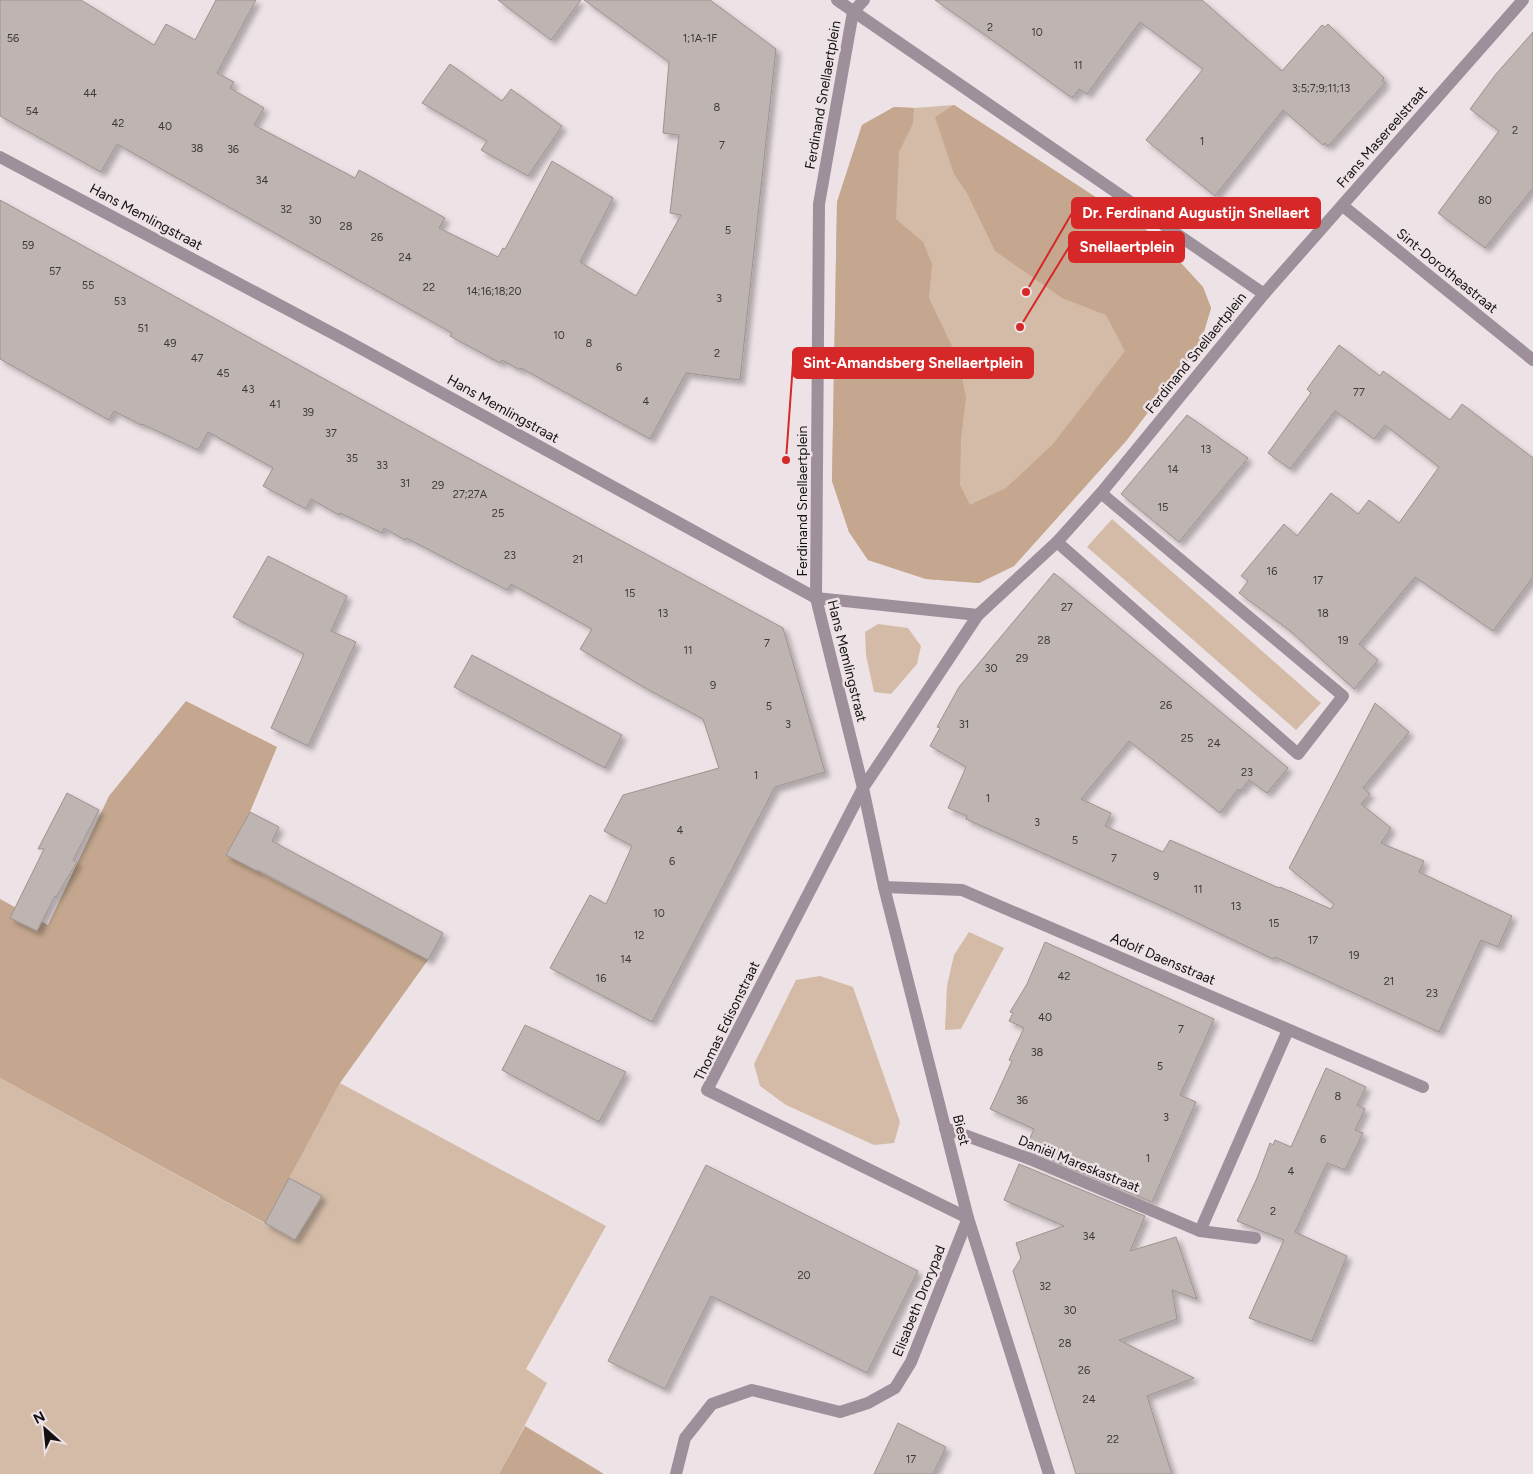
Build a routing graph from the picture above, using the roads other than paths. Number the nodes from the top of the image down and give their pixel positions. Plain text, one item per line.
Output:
1 (837, 0) edge
2 (864, 0) edge
3 (1523, 0) edge
4 (853, 12) junction
5 (0, 157) edge
6 (1343, 206) junction
7 (1264, 294) junction
8 (1533, 360) edge
9 (1101, 493) junction
10 (1057, 542) junction
11 (816, 598) junction
12 (978, 615) junction
13 (863, 788) junction
14 (884, 887) junction
15 (1288, 1030) junction
16 (1423, 1087) dead end
17 (945, 1128) junction
18 (968, 1218) junction
19 (1200, 1231) junction
20 (1255, 1238) dead end
21 (676, 1474) edge
22 (1049, 1474) edge

1 - 4 street
2 - 4 street
3 - 6 street, Frans Masereelstraat
4 - 7 street, Ferdinand Snellaertplein
4 - 11 street, Ferdinand Snellaertplein
5 - 11 street, Hans Memlingstraat
6 - 7 street, Frans Masereelstraat
6 - 8 street, Sint-Dorotheastraat
7 - 9 street, Ferdinand Snellaertplein
9 - 10 street, Ferdinand Snellaertplein
9 - 10 street
10 - 12 street, Ferdinand Snellaertplein
11 - 12 street
11 - 13 street, Hans Memlingstraat
12 - 13 street, Ferdinand Snellaertplein
13 - 14 street, Biest
13 - 18 street, Thomas Edisonstraat
14 - 15 street, Adolf Daensstraat
14 - 17 street, Biest
15 - 16 street, Adolf Daensstraat
15 - 19 street
17 - 18 street, Biest
17 - 19 street, Daniël Mareskastraat
18 - 21 street, Elisabeth Drorypad
18 - 22 street, Biest
19 - 20 street, Daniël Mareskastraat

